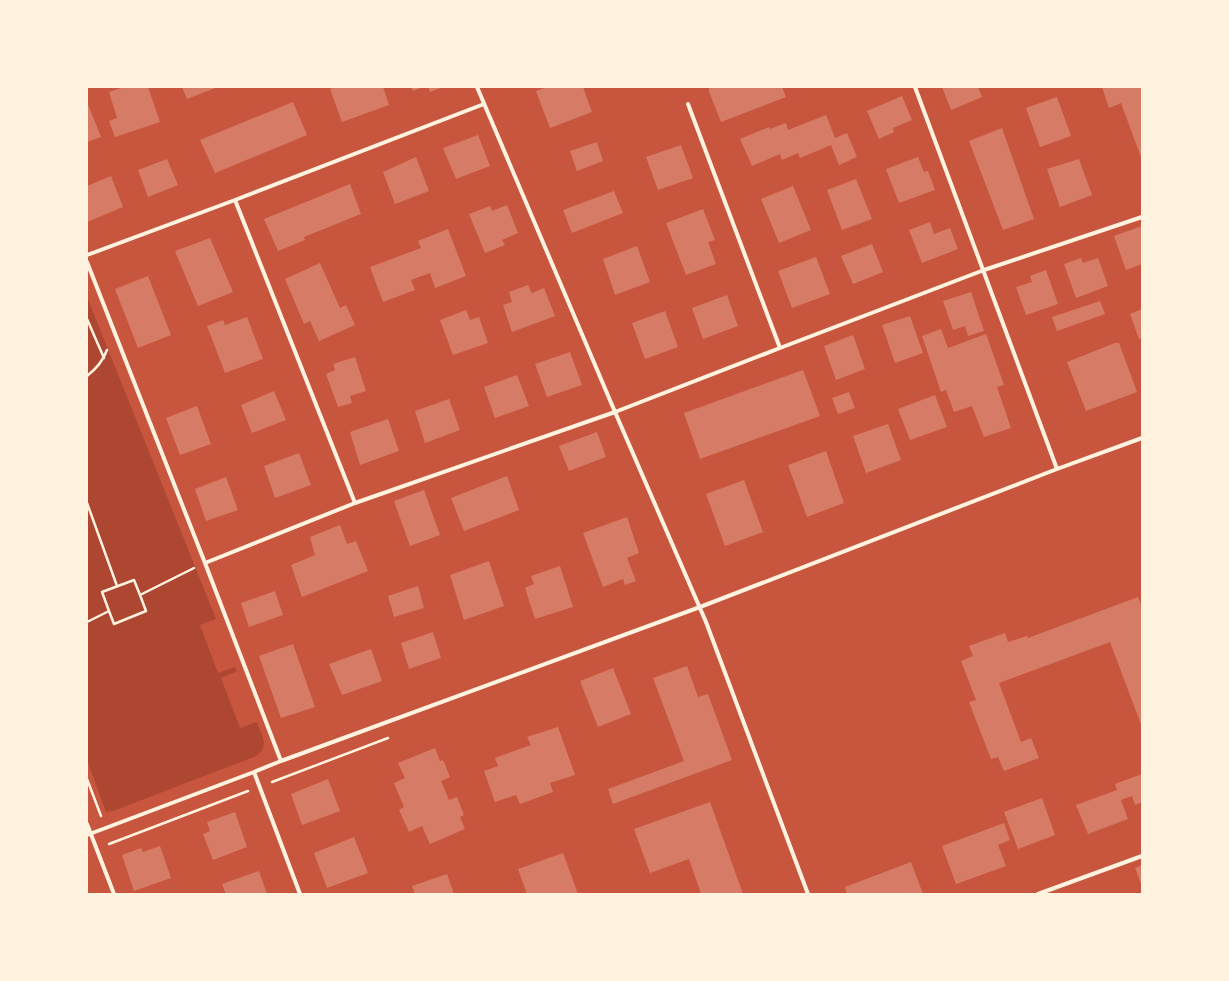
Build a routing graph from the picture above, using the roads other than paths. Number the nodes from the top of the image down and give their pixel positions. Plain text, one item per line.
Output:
1 (477, 87) edge
2 (915, 87) edge
3 (484, 104) junction
4 (688, 104) dead end
5 (235, 200) junction
6 (1142, 217) edge
7 (87, 255) edge
8 (87, 262) edge
9 (984, 270) junction
10 (780, 348) junction
11 (615, 412) junction
12 (1142, 438) edge
13 (1057, 469) junction
14 (356, 504) junction
15 (205, 562) junction
16 (700, 607) junction
17 (281, 761) junction
18 (254, 772) junction
19 (87, 824) edge
20 (89, 834) edge
21 (1142, 856) edge
22 (114, 894) edge
23 (300, 894) edge
24 (808, 894) edge
25 (1038, 894) edge

1 - 3 street
2 - 9 street
3 - 5 street
3 - 11 street
4 - 10 street
5 - 7 street
5 - 14 street
6 - 9 street
8 - 15 street
9 - 10 street
9 - 13 street
10 - 11 street
11 - 14 street
11 - 16 street
12 - 13 street
13 - 16 street
14 - 15 street
15 - 17 street
16 - 17 street
16 - 24 street
17 - 18 street
18 - 20 street
18 - 23 street
19 - 20 street
20 - 22 street
21 - 25 street

